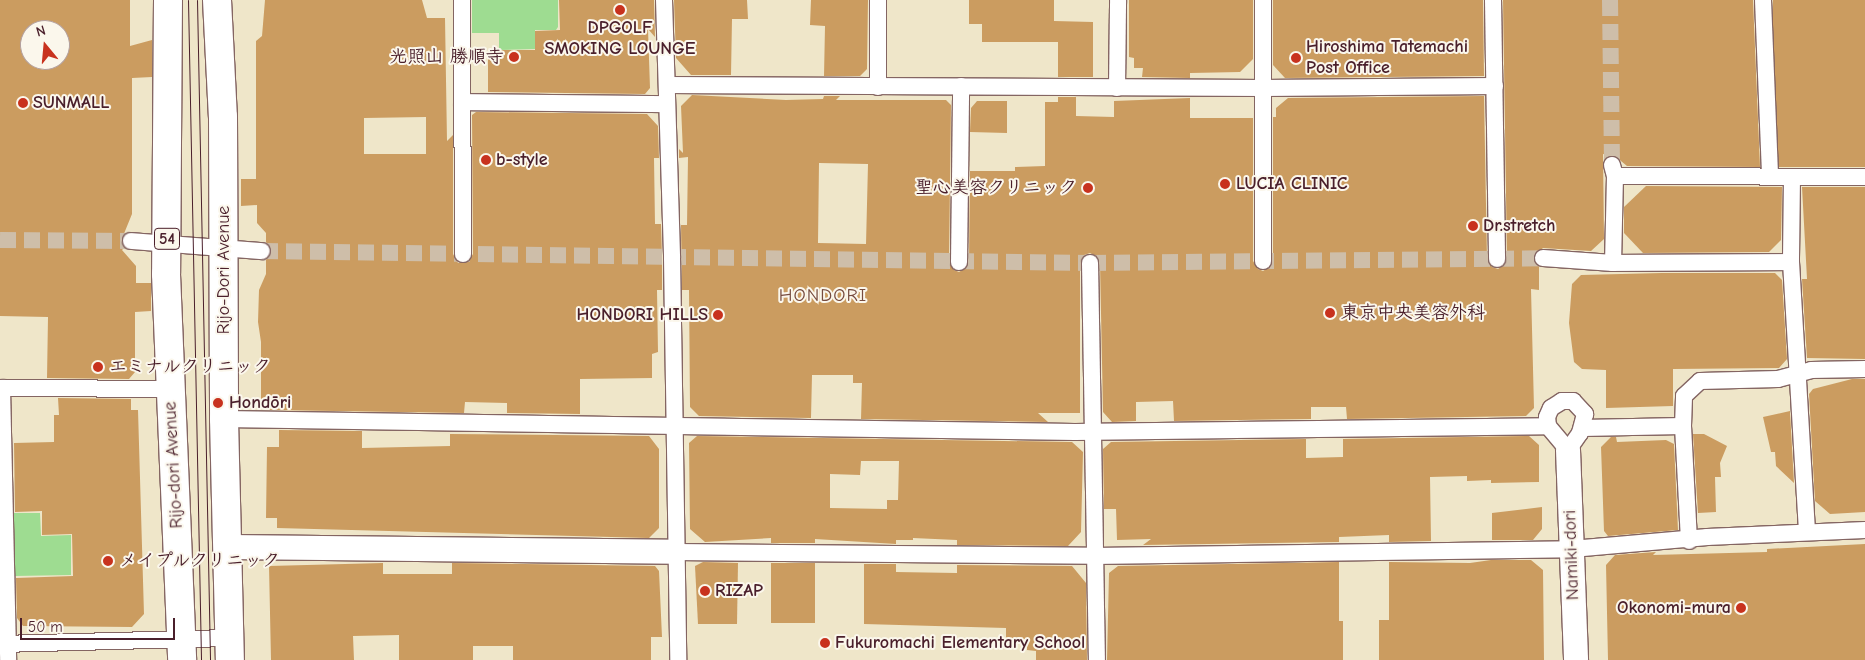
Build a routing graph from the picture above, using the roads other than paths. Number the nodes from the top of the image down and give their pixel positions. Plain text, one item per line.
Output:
1 (168, 0) edge
2 (217, 0) edge
3 (462, 0) edge
4 (664, 0) edge
5 (878, 0) edge
6 (1118, 0) edge
7 (1263, 0) edge
8 (1493, 0) edge
9 (1763, 0) edge
10 (667, 85) junction
11 (961, 86) junction
12 (1495, 86) junction
13 (878, 87) junction
14 (1117, 88) junction
15 (1263, 88) junction
16 (462, 102) junction
17 (667, 104) junction
18 (1770, 176) junction
19 (1792, 177) junction
20 (1865, 177) edge
21 (131, 242) tunnel mouth
22 (167, 244) junction
23 (225, 250) junction
24 (262, 252) tunnel mouth
25 (463, 254) dead end
26 (1497, 258) dead end
27 (1542, 258) tunnel mouth
28 (1263, 261) dead end
29 (959, 262) dead end
30 (1792, 262) junction
31 (1090, 263) dead end
32 (1614, 263) junction
33 (1865, 369) edge
34 (1799, 374) junction
35 (1, 388) edge
36 (170, 389) junction
37 (224, 419) junction
38 (674, 426) junction
39 (1548, 426) junction
40 (1683, 426) junction
41 (1582, 428) junction
42 (1092, 432) junction
43 (1568, 450) junction
44 (1865, 530) edge
45 (1807, 531) junction
46 (1689, 541) junction
47 (229, 547) junction
48 (1572, 549) junction
49 (676, 552) junction
50 (1093, 556) junction
51 (230, 649) edge
52 (5, 650) edge
53 (181, 650) edge
54 (678, 660) edge
55 (1096, 660) edge
56 (1576, 660) edge

1 - 22 highway, Rijo-dori Avenue / 54
2 - 23 highway, Rijo-Dori Avenue
3 - 16 street
4 - 10 street
5 - 13 street
6 - 14 street
7 - 15 street
8 - 12 street
9 - 18 street
10 - 13 street
10 - 17 street
11 - 13 street
11 - 14 street
11 - 29 street
12 - 15 street
12 - 26 street
14 - 15 street
15 - 28 street
16 - 17 street
16 - 25 street
17 - 38 street
18 - 19 street
18 - 32 street
19 - 20 street
19 - 30 street
21 - 22 street
22 - 23 street
22 - 36 highway, Rijo-dori Avenue / 54
23 - 24 street
23 - 37 highway, Rijo-Dori Avenue
27 - 32 street
30 - 32 street
30 - 34 street
31 - 42 street
33 - 34 street
34 - 40 street
34 - 45 street
35 - 36 street
35 - 52 street
36 - 53 highway, Rijo-dori Avenue / 54
37 - 38 street
37 - 47 highway, Rijo-Dori Avenue
38 - 42 street
38 - 49 street
39 - 41 street
39 - 42 street
39 - 43 street
40 - 41 street
40 - 46 street
41 - 43 street
42 - 50 street
43 - 48 street, Namiki-dori
44 - 45 street
45 - 46 street
46 - 48 street
47 - 49 street
47 - 51 highway, Rijo-Dori Avenue
48 - 50 street
48 - 56 street, Namiki-dori
49 - 50 street
49 - 54 street
50 - 55 street
51 - 53 street
52 - 53 street

